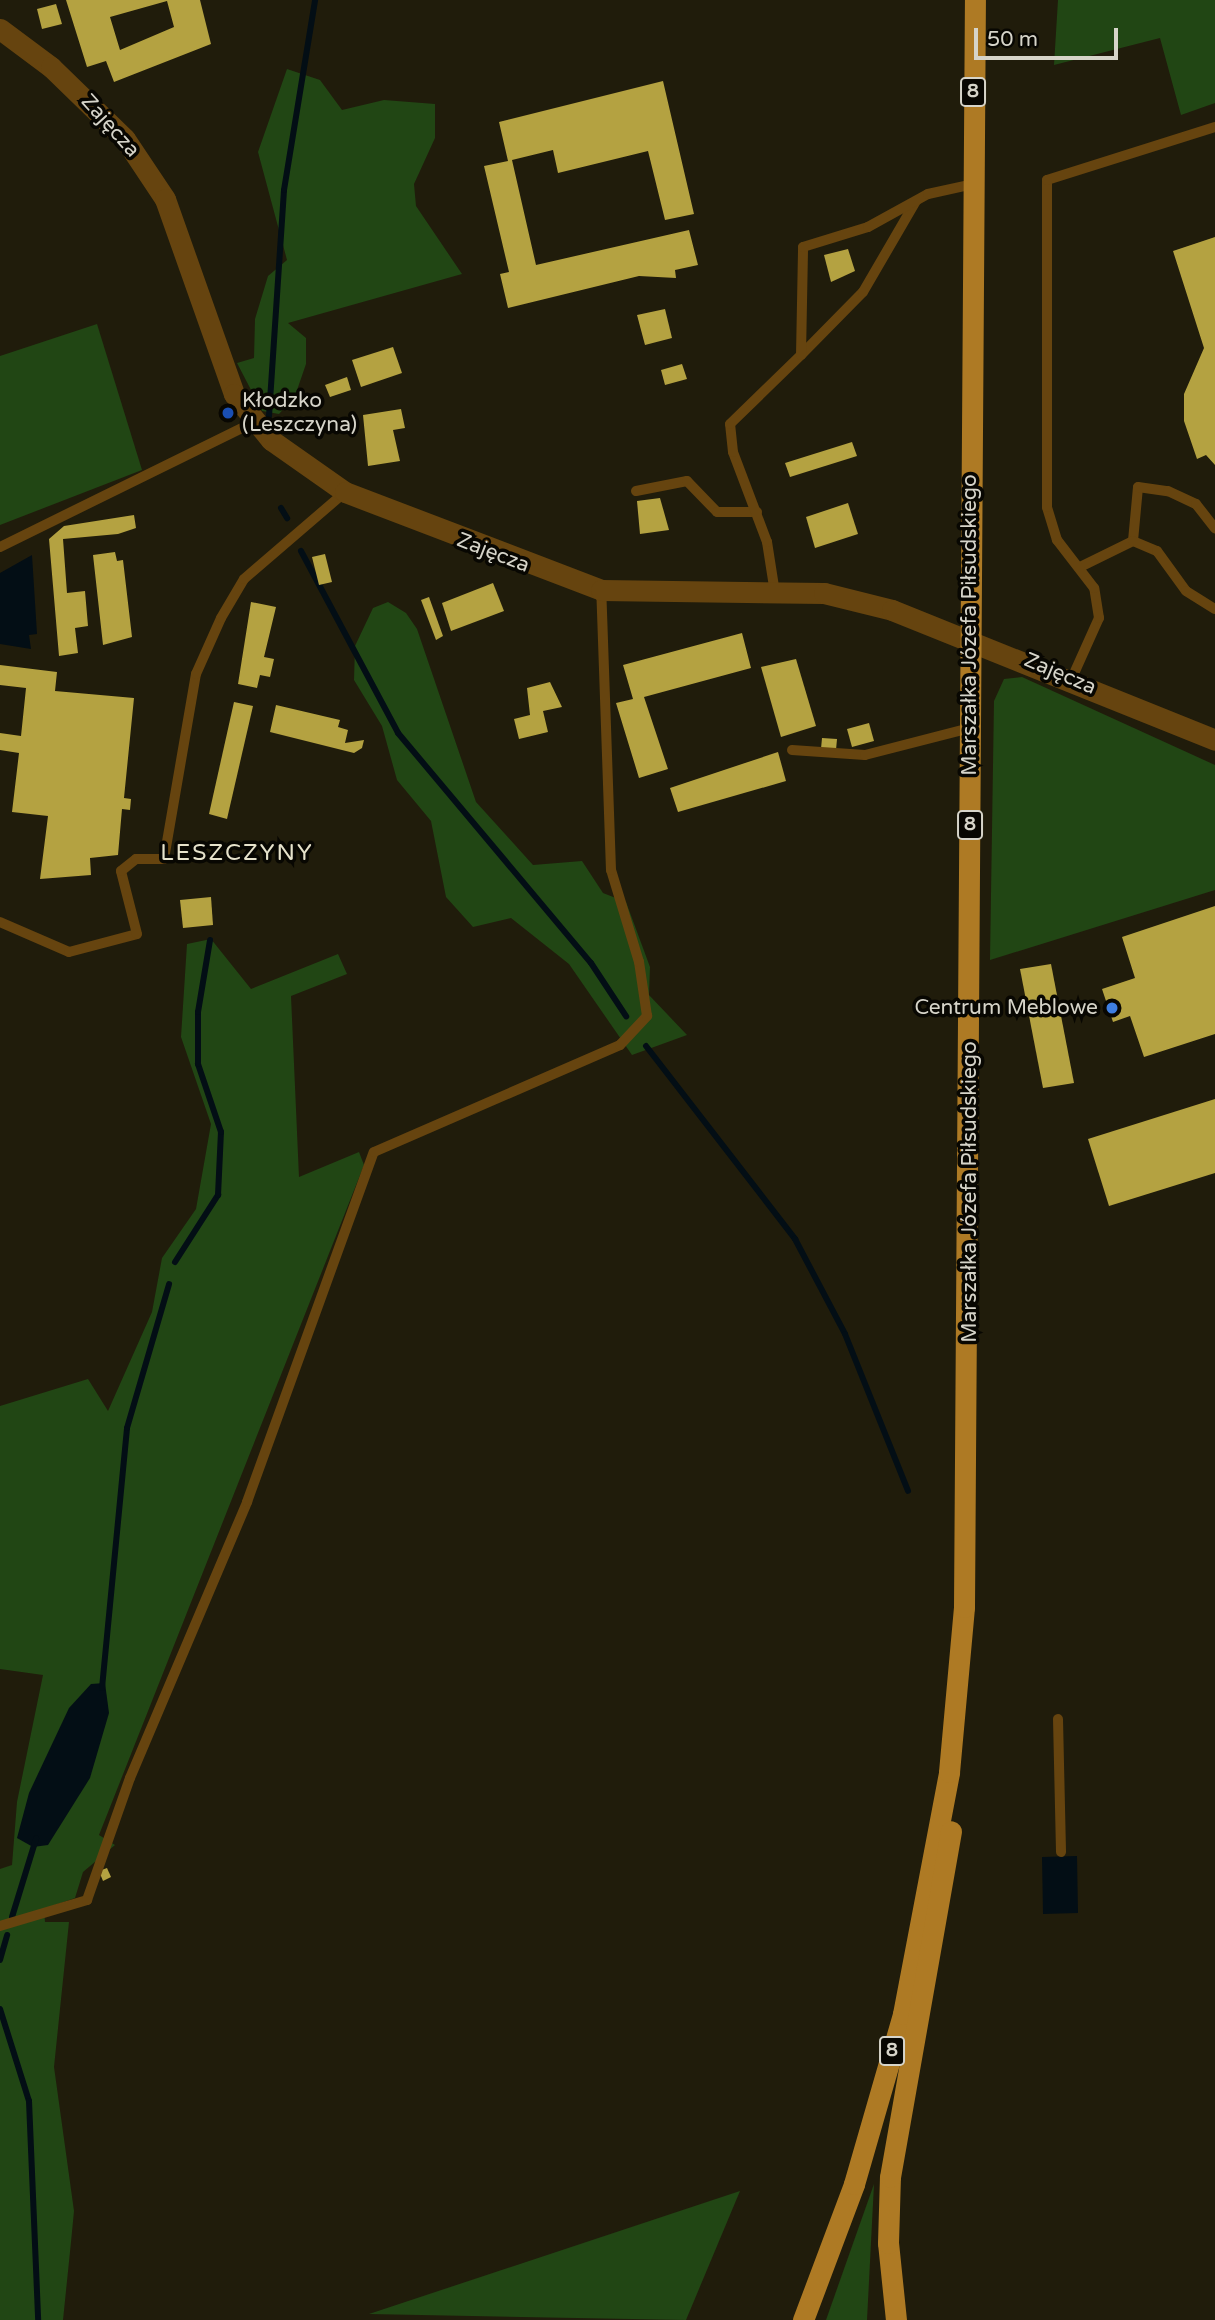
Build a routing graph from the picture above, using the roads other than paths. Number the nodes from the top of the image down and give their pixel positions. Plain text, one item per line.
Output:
1 (975, 0) edge
2 (0, 29) edge
3 (1215, 127) edge
4 (973, 184) junction
5 (916, 201) junction
6 (801, 355) junction
7 (252, 423) junction
8 (636, 491) dead end
9 (345, 492) junction
10 (757, 512) junction
11 (1215, 528) edge
12 (1133, 541) junction
13 (0, 547) edge
14 (1080, 567) junction
15 (601, 590) junction
16 (775, 593) junction
17 (1215, 609) edge
18 (971, 638) junction
19 (1072, 678) junction
20 (970, 728) junction
21 (1215, 740) edge
22 (792, 750) dead end
23 (0, 922) edge
24 (1058, 1719) dead end
25 (949, 1772) junction
26 (1061, 1852) dead end
27 (0, 1926) edge
28 (803, 2320) edge
29 (895, 2320) edge

1 - 4 highway, Marszałka Józefa Piłsudskiego / 8
2 - 7 street, Zajęcza
3 - 14 lane
4 - 5 lane
4 - 18 highway, Marszałka Józefa Piłsudskiego / 8
5 - 6 lane
5 - 6 lane
6 - 10 lane
7 - 9 street, Zajęcza
7 - 13 lane
8 - 10 lane
9 - 15 street, Zajęcza
9 - 23 lane
10 - 16 lane
11 - 12 lane
12 - 14 lane
12 - 17 lane
14 - 19 lane
15 - 16 street, Zajęcza
15 - 27 lane
16 - 18 street, Zajęcza
18 - 19 street, Zajęcza
18 - 20 highway, Marszałka Józefa Piłsudskiego / 8
19 - 21 street, Zajęcza
20 - 22 lane
20 - 25 highway, Marszałka Józefa Piłsudskiego / 8
24 - 26 lane
25 - 28 highway, Marszałka Józefa Piłsudskiego / 8
25 - 29 highway

